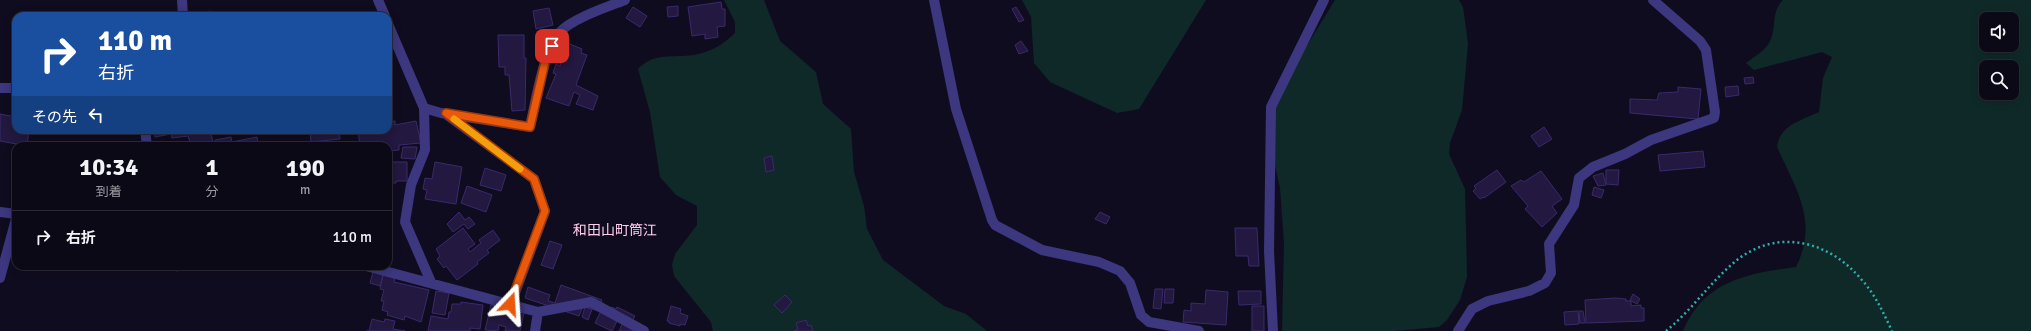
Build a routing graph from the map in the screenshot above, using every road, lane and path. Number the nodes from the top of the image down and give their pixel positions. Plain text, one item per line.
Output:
1 (182, 0) edge
2 (378, 0) edge
3 (625, 0) edge
4 (934, 0) edge
5 (1324, 0) edge
6 (1652, 0) edge
7 (182, 12) edge
8 (383, 12) edge
9 (392, 33) edge
10 (0, 88) edge
11 (12, 88) edge
12 (424, 108) junction
13 (446, 113) junction
14 (0, 212) edge
15 (12, 214) edge
16 (12, 234) edge
17 (382, 270) edge
18 (0, 278) edge
19 (431, 282) junction
20 (510, 304) junction
21 (538, 312) junction
22 (535, 331) edge
23 (644, 331) edge
24 (1199, 331) edge
25 (1273, 331) edge
26 (1458, 331) edge
27 (1666, 331) edge
28 (1892, 331) edge

1 - 7 street
2 - 8 street
3 - 13 street
4 - 24 street
5 - 25 street
6 - 26 street
9 - 12 street
10 - 11 street
12 - 13 street
12 - 19 street
13 - 20 street
14 - 15 street
16 - 18 street
17 - 19 street
19 - 20 street
20 - 21 street
21 - 22 street
21 - 23 street
27 - 28 path

